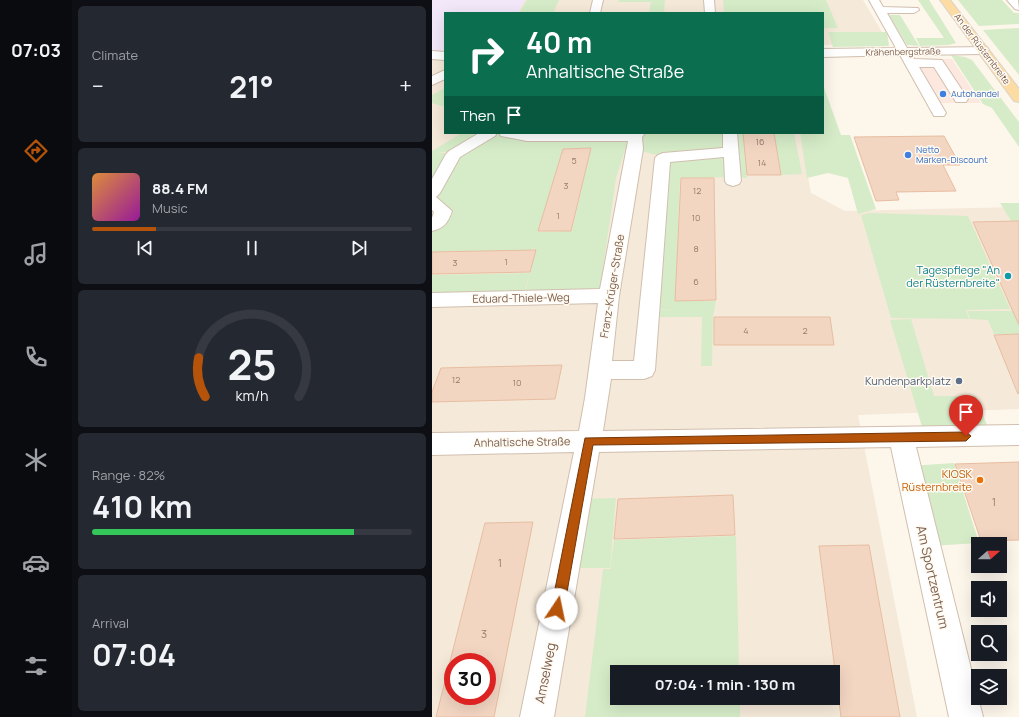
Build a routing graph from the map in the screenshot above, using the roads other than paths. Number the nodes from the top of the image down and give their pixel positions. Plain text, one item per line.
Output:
1 (598, 0) edge
2 (709, 0) edge
3 (945, 0) edge
4 (1012, 0) edge
5 (877, 5) edge
6 (1019, 7) edge
7 (914, 10) dead end
8 (594, 12) edge
9 (710, 12) edge
10 (983, 50) junction
11 (904, 51) junction
12 (824, 53) edge
13 (432, 55) edge
14 (444, 56) edge
15 (912, 63) junction
16 (444, 75) edge
17 (432, 81) edge
18 (1019, 98) edge
19 (960, 99) dead end
20 (940, 114) dead end
21 (488, 134) edge
22 (511, 134) edge
23 (730, 134) edge
24 (636, 140) edge
25 (732, 152) junction
26 (664, 158) junction
27 (733, 181) dead end
28 (432, 193) edge
29 (432, 201) edge
30 (432, 226) edge
31 (609, 296) junction
32 (432, 300) edge
33 (600, 370) junction
34 (1019, 435) edge
35 (901, 438) junction
36 (589, 441) junction
37 (432, 444) edge
38 (537, 717) edge
39 (966, 717) edge

1 - 8 street
2 - 9 street
3 - 10 main road, An der Rüsternbreite
4 - 6 street
5 - 7 street
5 - 11 street
10 - 11 street, Krähenbergstraße
10 - 18 main road, An der Rüsternbreite
11 - 12 street, Krähenbergstraße
11 - 15 street
13 - 14 street
15 - 19 street
15 - 20 street
16 - 17 street
21 - 28 street
22 - 24 street
23 - 25 street
24 - 26 street
24 - 31 street, Franz-Krüger-Straße
25 - 26 street
25 - 27 street
26 - 33 street
29 - 30 street
31 - 32 street, Eduard-Thiele-Weg
31 - 33 street, Franz-Krüger-Straße
33 - 36 street, Franz-Krüger-Straße
34 - 35 street, Anhaltische Straße
35 - 36 street, Anhaltische Straße
35 - 39 street, Am Sportzentrum
36 - 37 street, Anhaltische Straße
36 - 38 street, Amselweg

